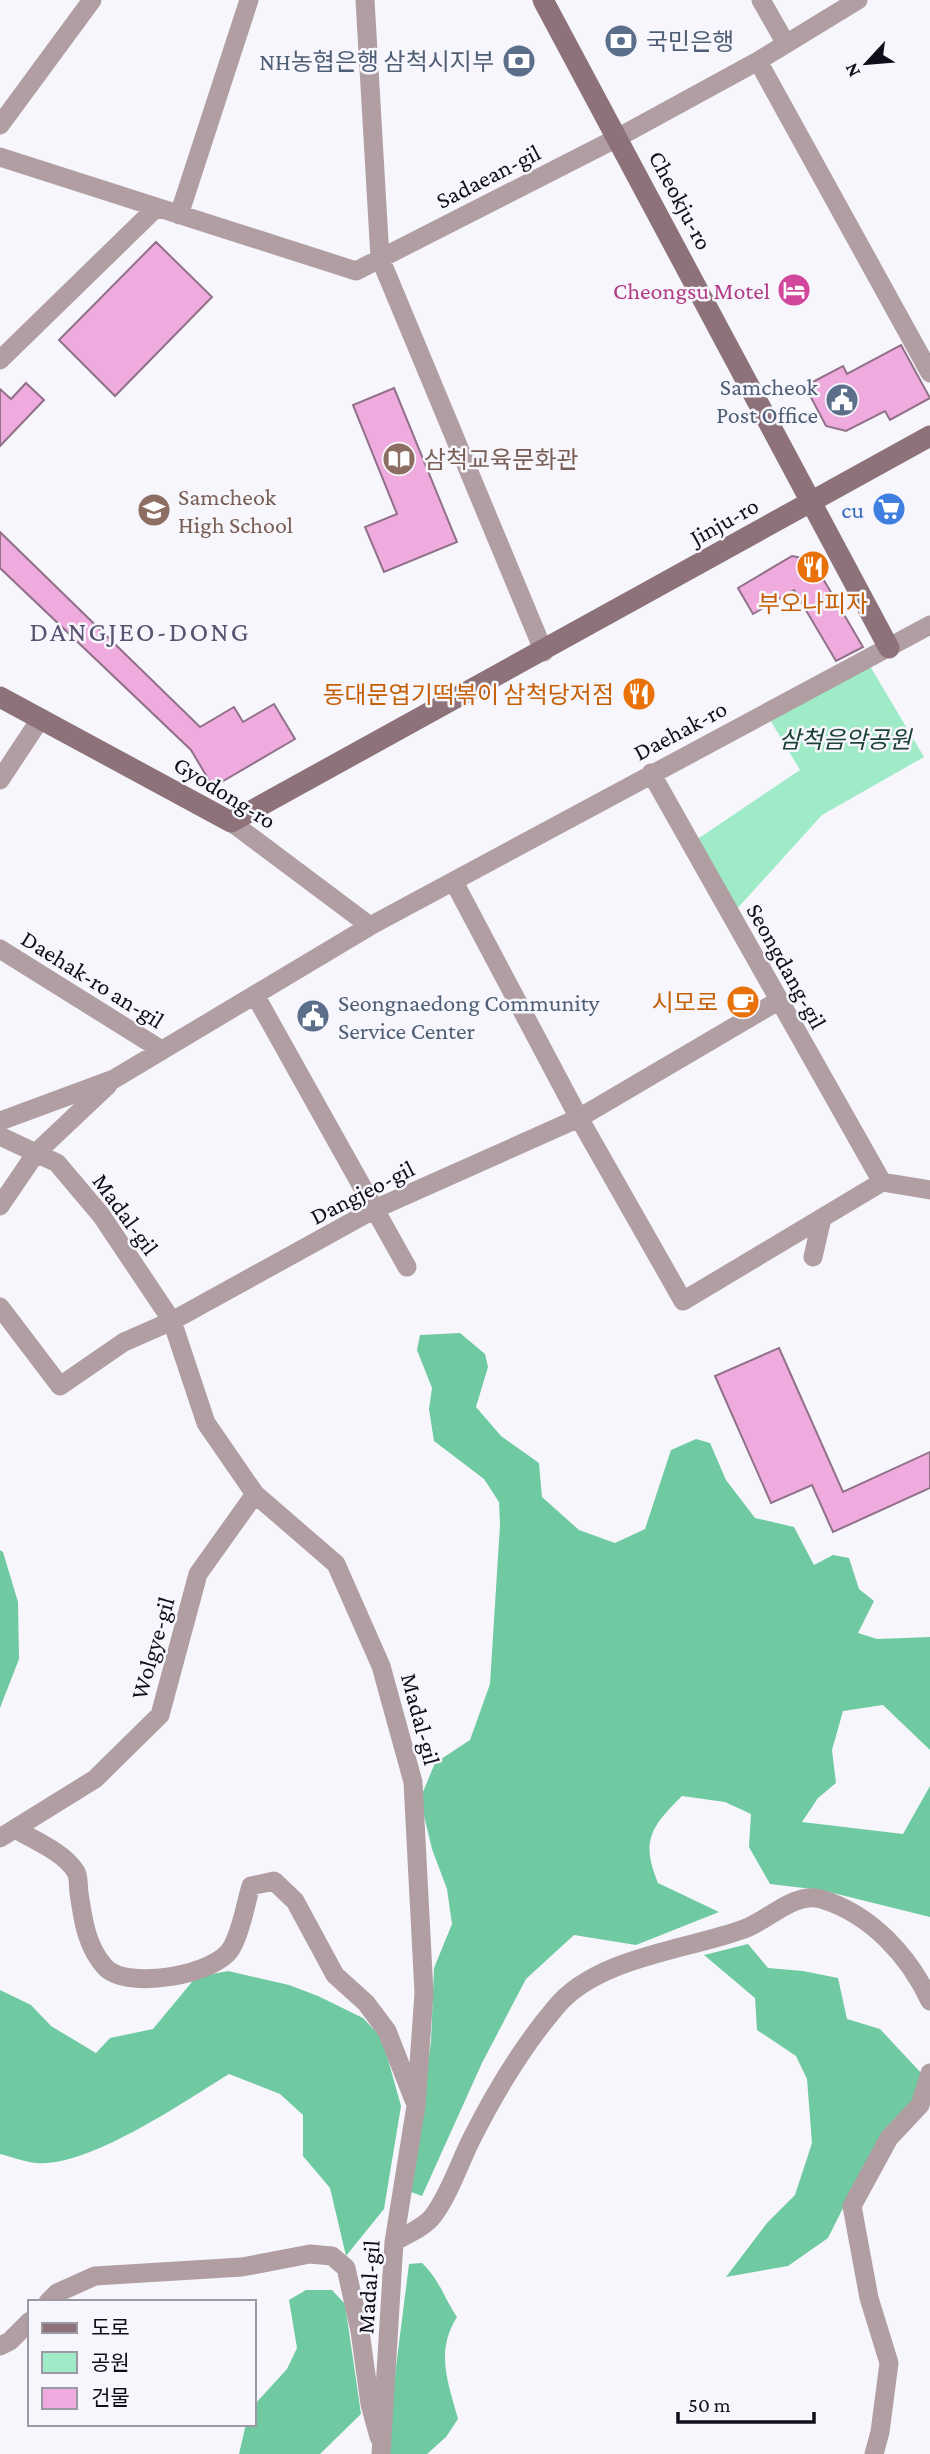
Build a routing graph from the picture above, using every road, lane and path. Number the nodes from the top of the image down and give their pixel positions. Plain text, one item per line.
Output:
1 (92, 0) edge
2 (249, 0) edge
3 (365, 0) edge
4 (543, 0) edge
5 (761, 0) edge
6 (858, 0) edge
7 (840, 6) edge
8 (786, 44) junction
9 (758, 61) junction
10 (0, 125) edge
11 (617, 138) junction
12 (0, 157) edge
13 (156, 208) junction
14 (179, 215) junction
15 (380, 258) junction
16 (0, 360) edge
17 (930, 373) edge
18 (930, 436) edge
19 (813, 502) junction
20 (930, 625) edge
21 (889, 648) junction
22 (544, 652) junction
23 (0, 697) edge
24 (41, 718) junction
25 (651, 773) junction
26 (0, 780) edge
27 (231, 822) junction
28 (454, 882) junction
29 (370, 926) junction
30 (0, 949) edge
31 (255, 995) junction
32 (778, 1001) junction
33 (160, 1049) junction
34 (114, 1079) junction
35 (579, 1118) junction
36 (0, 1121) edge
37 (0, 1136) edge
38 (36, 1153) junction
39 (882, 1182) junction
40 (930, 1190) edge
41 (0, 1206) edge
42 (375, 1209) junction
43 (822, 1218) junction
44 (813, 1257) dead end
45 (407, 1267) dead end
46 (0, 1307) edge
47 (172, 1321) junction
48 (255, 1494) junction
49 (7, 1834) edge
50 (930, 2001) edge
51 (930, 2073) edge
52 (416, 2106) junction
53 (394, 2242) junction
54 (50, 2300) edge
55 (28, 2323) edge
56 (0, 2346) edge
57 (381, 2451) edge
58 (874, 2454) edge

1 - 10 street
2 - 14 street
3 - 15 street
4 - 11 street, Cheokju-ro
5 - 8 street
6 - 7 street, Sadaean-gil
7 - 8 street, Sadaean-gil
8 - 9 street, Sadaean-gil
9 - 11 street, Sadaean-gil
9 - 17 street
11 - 15 street, Sadaean-gil
11 - 19 street, Cheokju-ro
12 - 13 street, Sadaean-gil
13 - 14 street, Sadaean-gil
13 - 16 street
14 - 15 street, Sadaean-gil
15 - 22 street
18 - 19 street, Jinju-ro
19 - 21 street, Cheokju-ro
19 - 22 street, Jinju-ro
20 - 21 street, Daehak-ro
21 - 25 street, Daehak-ro
22 - 27 street, Jinju-ro
23 - 24 street, Gyodong-ro
24 - 26 street
24 - 27 street, Gyodong-ro
25 - 28 street, Daehak-ro
25 - 32 street, Seongdang-gil
27 - 29 street, Gyodong-ro
28 - 29 street, Daehak-ro
28 - 35 street
29 - 31 street, Daehak-ro
30 - 33 street, Daehak-ro an-gil
31 - 33 street, Daehak-ro
31 - 42 street
32 - 35 street, Dangjeo-gil
32 - 39 street, Seongdang-gil
33 - 34 street, Daehak-ro
34 - 36 street, Daehak-ro
34 - 38 street, Daehak-ro
35 - 42 street, Dangjeo-gil
35 - 43 street
37 - 38 street, Madal-gil
38 - 41 street, Daehak-ro
38 - 47 street, Madal-gil
39 - 40 street
39 - 43 street
42 - 45 street
42 - 47 street, Dangjeo-gil
43 - 44 street
46 - 47 street, Dangjeo-gil
47 - 48 street, Madal-gil
48 - 49 street, Wolgye-gil
48 - 52 street, Madal-gil
49 - 52 street
50 - 53 street
51 - 58 street
52 - 53 street, Madal-gil
53 - 57 street, Madal-gil
54 - 57 street
55 - 56 street

